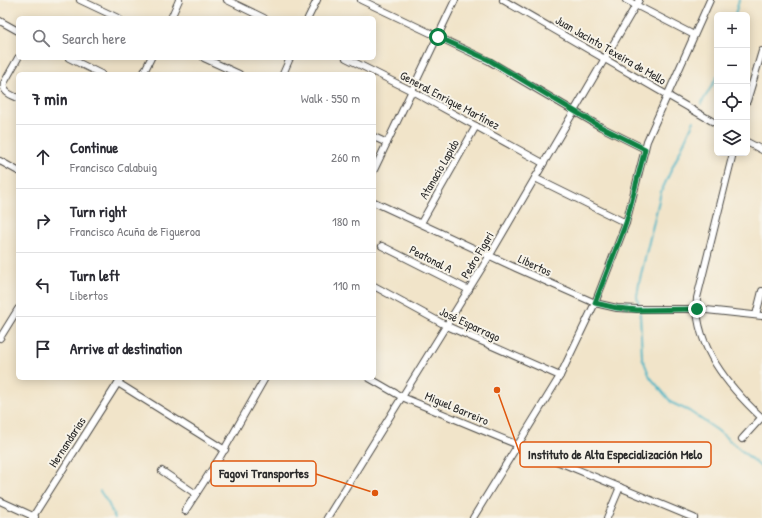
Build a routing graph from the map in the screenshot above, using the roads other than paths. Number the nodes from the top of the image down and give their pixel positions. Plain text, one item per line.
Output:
1 (80, 0) edge
2 (179, 0) edge
3 (227, 0) edge
4 (317, 0) edge
5 (362, 0) edge
6 (456, 0) edge
7 (503, 0) edge
8 (626, 0) edge
9 (710, 0) edge
10 (637, 3) edge
11 (114, 16) edge
12 (172, 16) edge
13 (260, 16) edge
14 (309, 16) edge
15 (0, 21) edge
16 (16, 30) edge
17 (694, 35) junction
18 (438, 37) junction
19 (762, 51) edge
20 (604, 59) junction
21 (17, 60) edge
22 (74, 60) edge
23 (150, 60) edge
24 (208, 60) edge
25 (289, 60) edge
26 (350, 60) edge
27 (97, 72) edge
28 (144, 72) edge
29 (235, 72) edge
30 (284, 72) edge
31 (374, 72) edge
32 (376, 73) edge
33 (412, 91) junction
34 (750, 91) edge
35 (667, 94) junction
36 (16, 97) edge
37 (574, 111) junction
38 (714, 122) edge
39 (476, 126) junction
40 (376, 138) edge
41 (387, 143) junction
42 (750, 144) edge
43 (645, 149) junction
44 (762, 150) edge
45 (731, 156) edge
46 (0, 161) edge
47 (544, 163) junction
48 (376, 166) edge
49 (16, 170) edge
50 (535, 178) junction
51 (376, 203) edge
52 (421, 223) junction
53 (626, 223) junction
54 (382, 246) dead end
55 (490, 255) junction
56 (376, 287) edge
57 (469, 290) junction
58 (762, 291) edge
59 (595, 303) junction
60 (697, 309) junction
61 (16, 312) edge
62 (759, 315) edge
63 (447, 326) junction
64 (0, 338) edge
65 (560, 376) junction
66 (119, 380) edge
67 (264, 380) edge
68 (372, 380) edge
69 (402, 397) junction
70 (762, 418) edge
71 (742, 439) dead end
72 (518, 445) junction
73 (225, 450) junction
74 (162, 471) dead end
75 (620, 487) junction
76 (196, 494) junction
77 (0, 501) edge
78 (185, 511) dead end
79 (33, 517) edge
80 (327, 518) edge
81 (473, 518) edge
82 (606, 518) edge
83 (694, 518) edge

1 - 11 street
2 - 12 street
3 - 13 street
4 - 14 street
5 - 18 street
6 - 18 street
7 - 20 street, Juan Jacinto Texeira de Mello
8 - 10 street
9 - 17 street
10 - 17 street
10 - 20 street, Pedro Figari
15 - 16 street
17 - 35 street
18 - 33 street
18 - 37 street
19 - 34 street
20 - 35 street, Juan Jacinto Texeira de Mello
20 - 37 street, Pedro Figari
21 - 36 street
22 - 27 street
23 - 28 street
24 - 29 street
25 - 30 street
26 - 31 street, General Enrique Martínez
32 - 33 street, General Enrique Martínez
33 - 39 street, General Enrique Martínez
33 - 41 street
35 - 38 street, Juan Jacinto Texeira de Mello
35 - 43 street
37 - 43 street
37 - 47 street, Pedro Figari
39 - 47 street, General Enrique Martínez
39 - 52 street, Atanacio Lapido
40 - 41 street
41 - 48 street
42 - 44 street
43 - 53 street
45 - 60 street
46 - 49 street
47 - 50 street, Pedro Figari
50 - 53 street
50 - 55 street, Pedro Figari
51 - 52 street, Libertos
52 - 55 street, Libertos
53 - 59 street
54 - 57 street, Peatonal A
55 - 57 street, Pedro Figari
55 - 59 street, Libertos
56 - 63 street, José Esparrago
57 - 63 street, Pedro Figari
58 - 62 street
59 - 60 street, Libertos
59 - 65 street
60 - 62 street, Libertos
60 - 70 street
61 - 64 street
63 - 65 street, José Esparrago
63 - 69 street, Pedro Figari
65 - 72 street
66 - 73 street
66 - 79 street, Hernandarias
67 - 73 street
68 - 69 street, Miguel Barreiro
69 - 72 street, Miguel Barreiro
69 - 80 street, Pedro Figari
70 - 71 street
72 - 75 street, Miguel Barreiro
72 - 81 street
73 - 76 street
74 - 76 street
75 - 82 street
75 - 83 street, Miguel Barreiro
76 - 78 street
77 - 79 street

